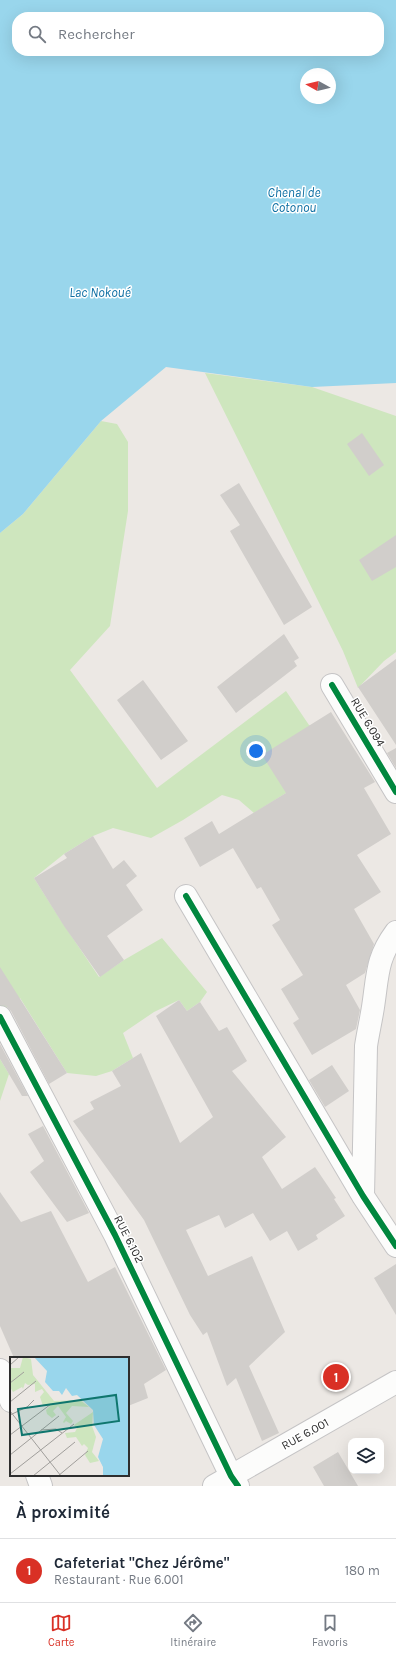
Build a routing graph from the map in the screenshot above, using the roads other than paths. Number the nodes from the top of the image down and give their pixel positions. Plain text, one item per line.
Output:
1 (332, 685) dead end
2 (396, 792) edge
3 (186, 896) dead end
4 (396, 932) edge
5 (0, 1017) edge
6 (363, 1196) junction
7 (396, 1246) edge
8 (0, 1370) edge
9 (396, 1382) edge
10 (10, 1398) edge
11 (37, 1476) edge
12 (228, 1482) edge
13 (41, 1486) edge

1 - 2 street, RUE 6.094
3 - 6 street
4 - 6 street
5 - 12 street, RUE 6.102
6 - 7 street
8 - 10 street
9 - 12 street, RUE 6.001
11 - 13 street

